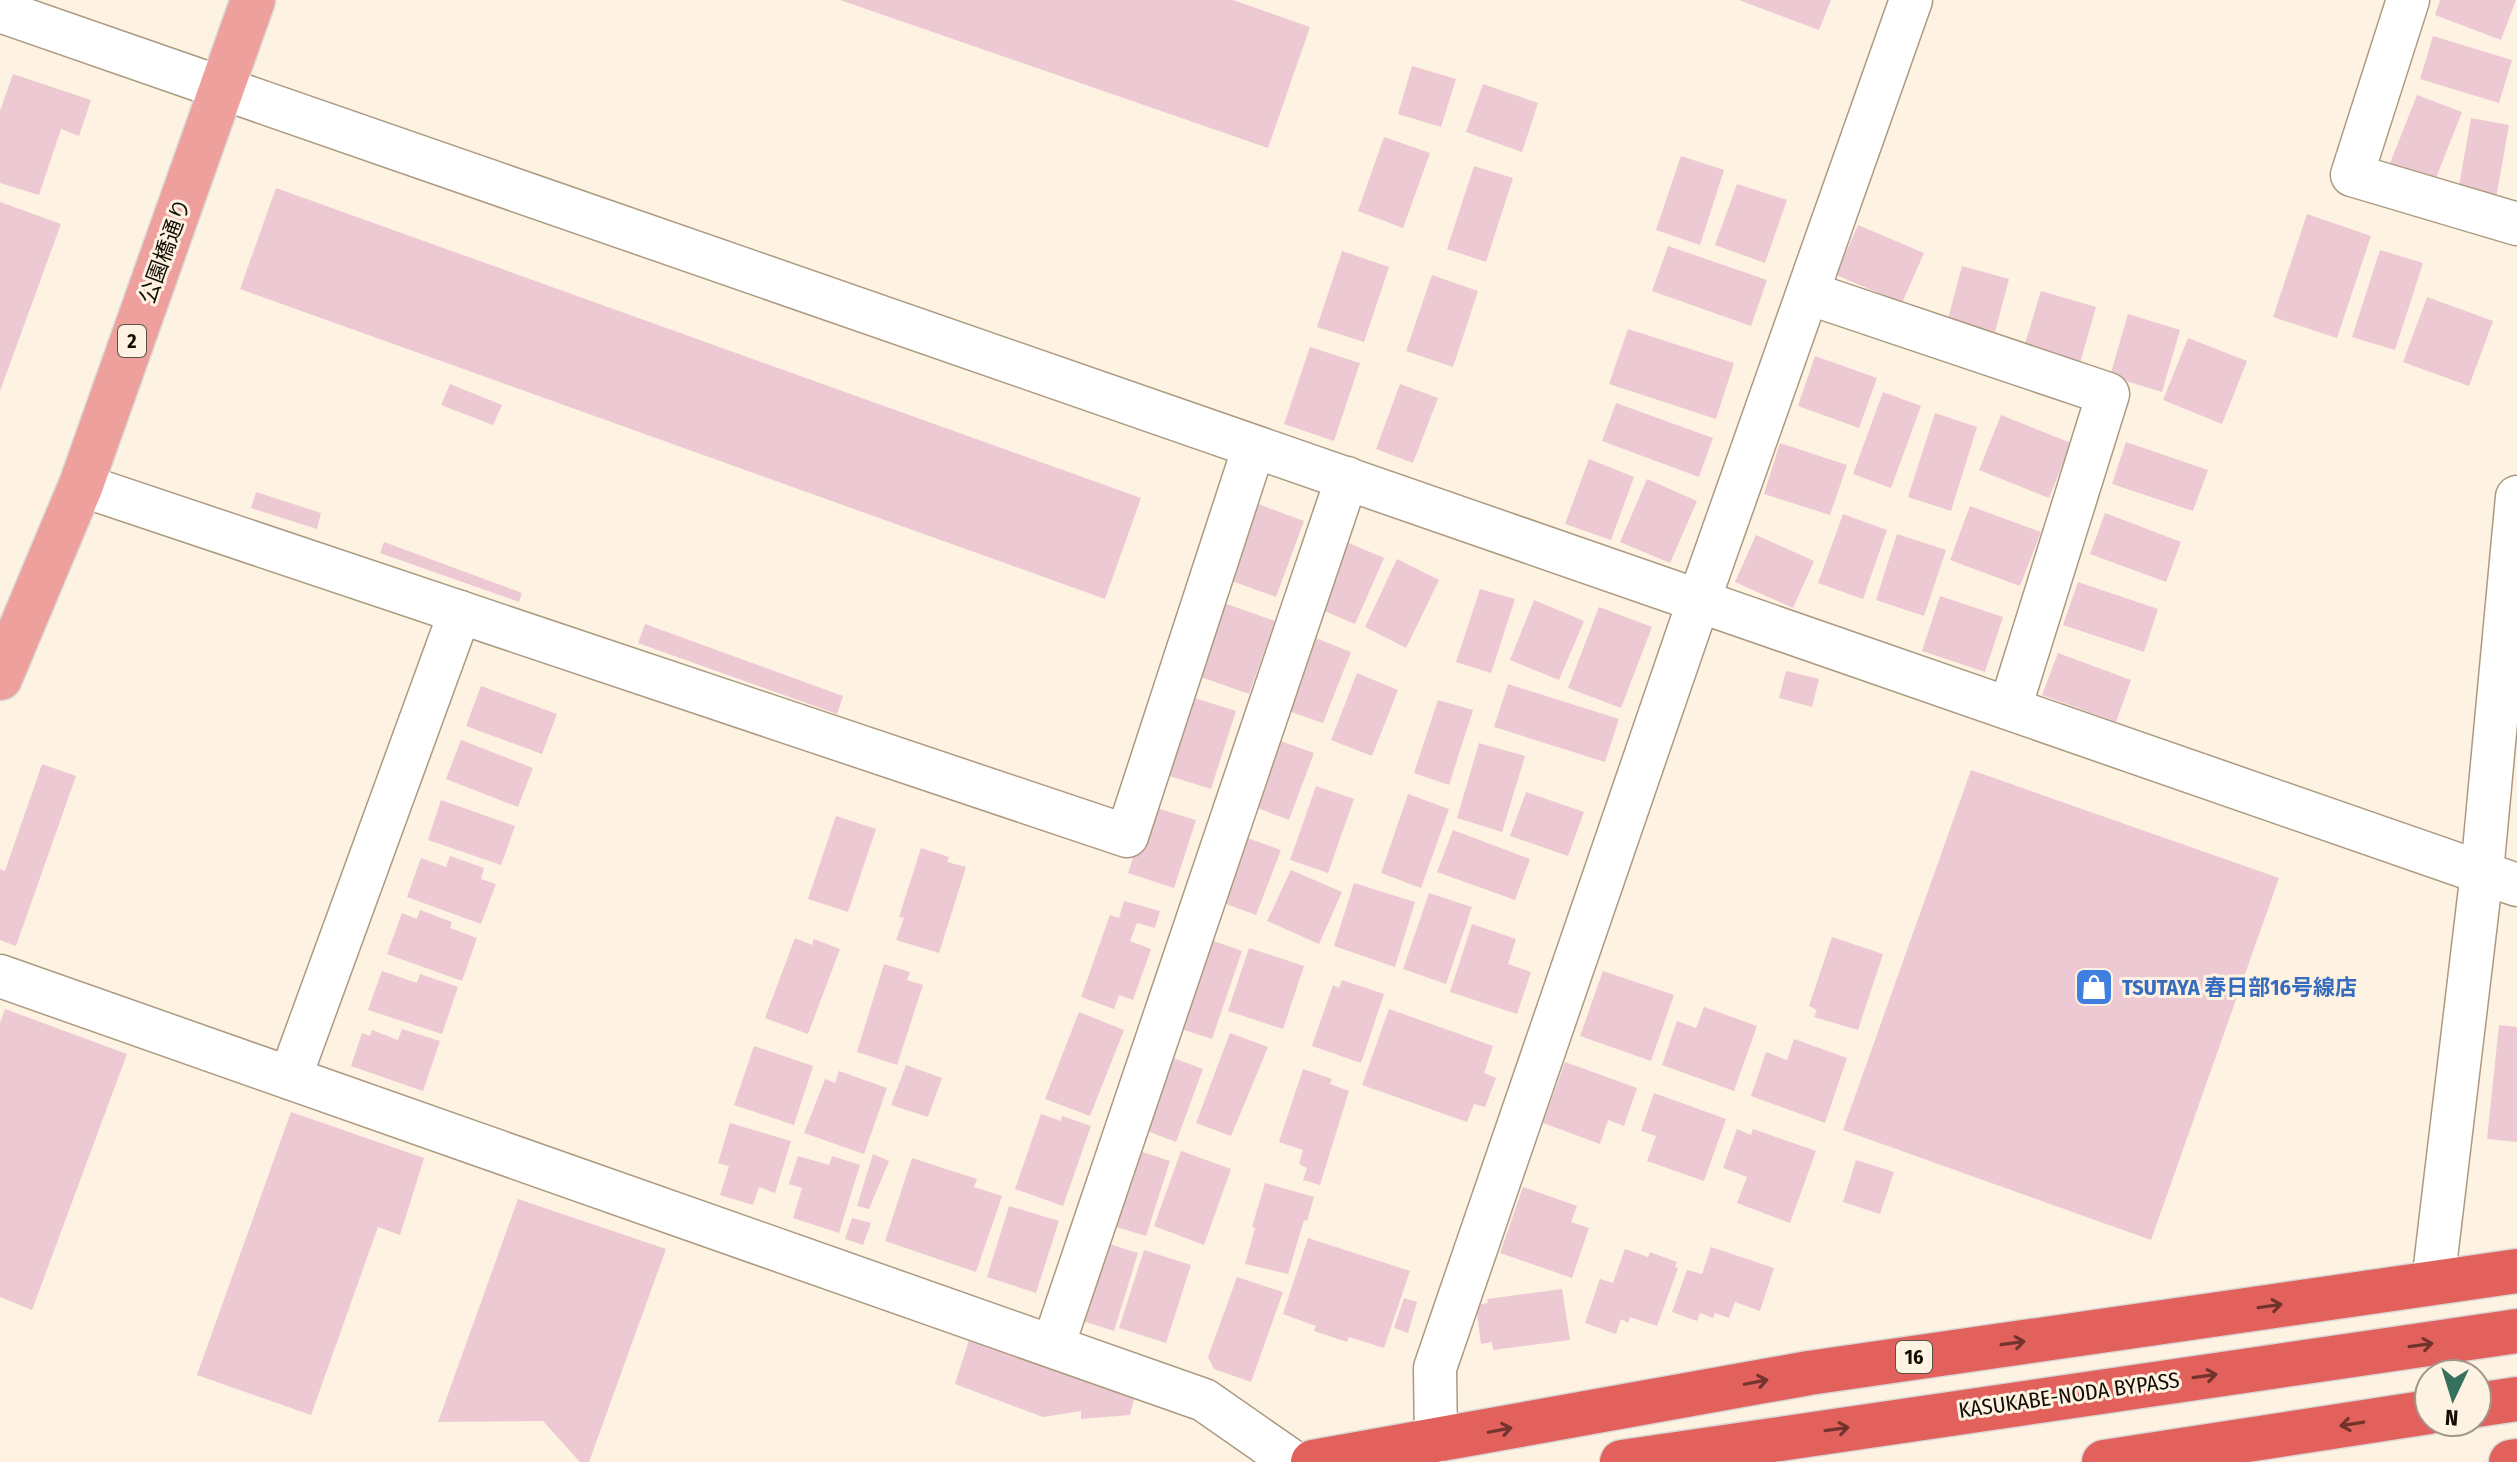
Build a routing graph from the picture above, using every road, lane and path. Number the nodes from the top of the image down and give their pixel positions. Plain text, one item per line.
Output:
1 (253, 0) edge
2 (1911, 0) edge
3 (2408, 0) edge
4 (0, 11) edge
5 (223, 88) junction
6 (2517, 224) edge
7 (1808, 293) junction
8 (1254, 447) junction
9 (1347, 478) junction
10 (81, 485) junction
11 (2517, 497) edge
12 (1699, 600) junction
13 (460, 612) junction
14 (0, 678) edge
15 (2010, 708) junction
16 (2500, 878) edge
17 (0, 976) edge
18 (290, 1078) junction
19 (2517, 1271) edge
20 (2433, 1283) junction
21 (2517, 1331) edge
22 (1053, 1346) junction
23 (2517, 1399) edge
24 (2493, 1403) edge
25 (2413, 1414) edge
26 (1436, 1442) junction
27 (2517, 1461) edge
28 (1293, 1462) edge
29 (1313, 1462) edge
30 (1622, 1462) edge
31 (2104, 1462) edge
32 (2511, 1462) edge

1 - 5 main road, 公園橋通り / 2
2 - 7 street
3 - 6 street
4 - 5 street
5 - 8 street
5 - 10 main road, 公園橋通り / 2
7 - 12 street
7 - 15 street
8 - 9 street
8 - 13 street
9 - 12 street
9 - 22 street
10 - 13 street
10 - 14 main road, 公園橋通り / 2
11 - 16 street
12 - 15 street
12 - 26 street
13 - 18 street
15 - 16 street
16 - 20 street
17 - 18 street
18 - 22 street
19 - 20 highway, 16
26 -> 20 highway, 16
30 -> 21 highway, KASUKABE-NODA BYPASS
22 - 28 street
23 - 24 highway
25 -> 31 highway
26 - 29 highway, 16
27 - 32 highway

